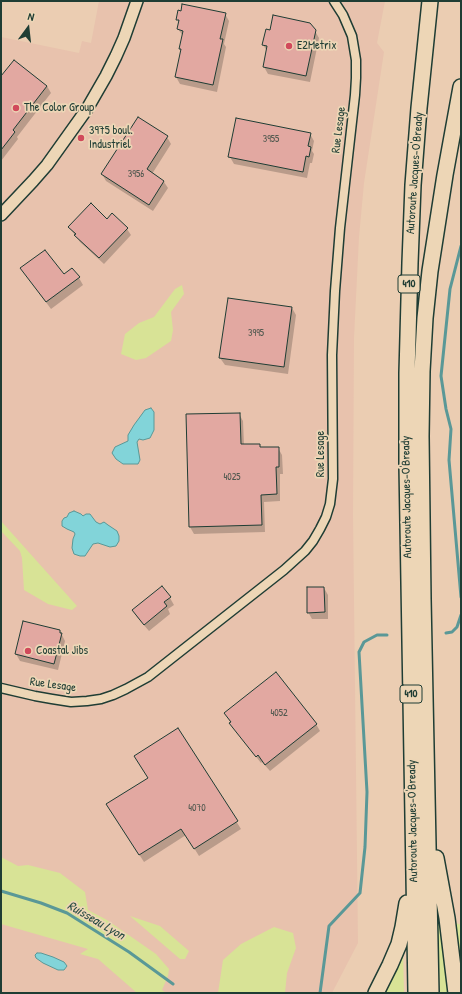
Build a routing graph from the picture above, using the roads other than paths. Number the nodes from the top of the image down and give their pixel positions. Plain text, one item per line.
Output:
1 (137, 1) edge
2 (334, 1) edge
3 (430, 1) edge
4 (461, 87) edge
5 (1, 215) edge
6 (1, 688) edge
7 (428, 816) junction
8 (413, 846) junction
9 (376, 993) edge
10 (416, 993) edge
11 (431, 993) edge
12 (456, 993) edge

1 - 5 main road
2 - 6 street, Rue Lesage
3 - 8 highway, Autoroute Jacques-O'Bready / 410
4 - 7 highway, Autoroute Jacques-O'Bready / 410
7 - 11 highway, Autoroute Jacques-O'Bready / 410
7 - 12 highway
8 - 9 highway
8 - 10 highway, Autoroute Jacques-O'Bready / 410

